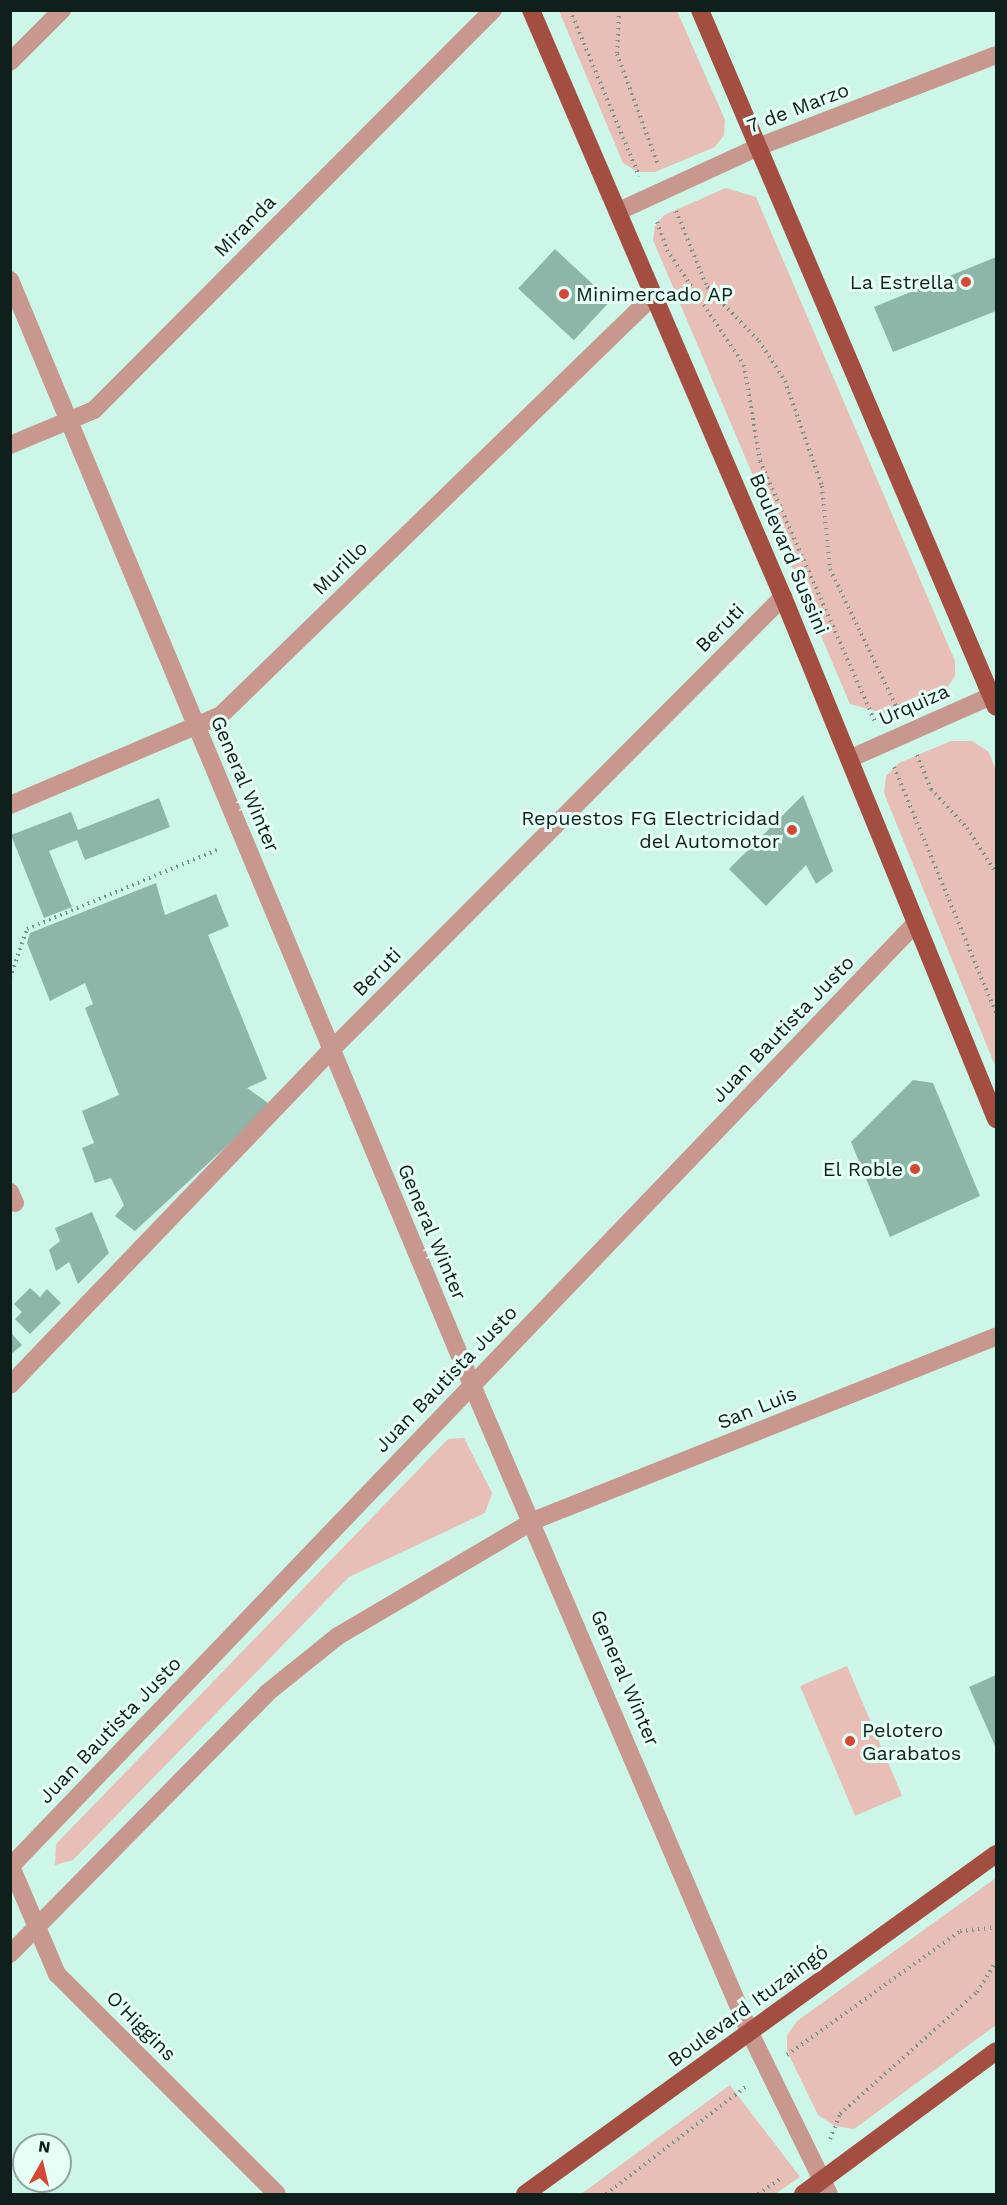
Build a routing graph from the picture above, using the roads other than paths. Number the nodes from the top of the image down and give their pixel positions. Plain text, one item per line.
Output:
1 (62, 10) edge
2 (493, 10) edge
3 (531, 10) edge
4 (700, 10) edge
5 (996, 55) edge
6 (10, 62) edge
7 (758, 147) junction
8 (619, 211) junction
9 (10, 280) edge
10 (654, 294) junction
11 (72, 420) junction
12 (10, 445) edge
13 (783, 597) junction
14 (995, 699) edge
15 (196, 727) junction
16 (849, 759) junction
17 (10, 805) edge
18 (915, 924) junction
19 (331, 1050) junction
20 (996, 1119) edge
21 (996, 1337) edge
22 (472, 1384) junction
23 (10, 1385) edge
24 (534, 1520) junction
25 (996, 1854) edge
26 (11, 1866) edge
27 (36, 1928) junction
28 (10, 1954) edge
29 (750, 2033) junction
30 (996, 2052) edge
31 (826, 2187) edge
32 (277, 2194) edge
33 (525, 2194) edge
34 (803, 2194) edge

1 - 6 street
2 - 11 street, Miranda
3 - 8 main road, Boulevard Sussini
4 - 7 main road
5 - 7 street, 7 de Marzo
7 - 8 street, 7 de Marzo
7 - 14 main road
8 - 10 main road, Boulevard Sussini
9 - 11 street, General Winter
10 - 13 main road, Boulevard Sussini
10 - 15 street, Murillo
11 - 12 street, Miranda
11 - 15 street, General Winter
13 - 16 main road, Boulevard Sussini
13 - 19 street, Beruti
14 - 16 street, Urquiza
15 - 17 street, Murillo
15 - 19 street, General Winter
16 - 18 main road, Boulevard Sussini
18 - 20 main road, Boulevard Sussini
18 - 22 street, Juan Bautista Justo
19 - 22 street, General Winter
19 - 23 street, Beruti
21 - 24 street, San Luis
22 - 24 street, General Winter
22 - 26 street, Juan Bautista Justo
24 - 27 street
24 - 29 street, General Winter
25 - 29 main road, Boulevard Ituzaingó
26 - 27 street, O'Higgins
27 - 28 street
27 - 32 street, O'Higgins
29 - 31 street, General Winter
29 - 33 main road, Boulevard Ituzaingó
30 - 31 main road
31 - 34 main road

